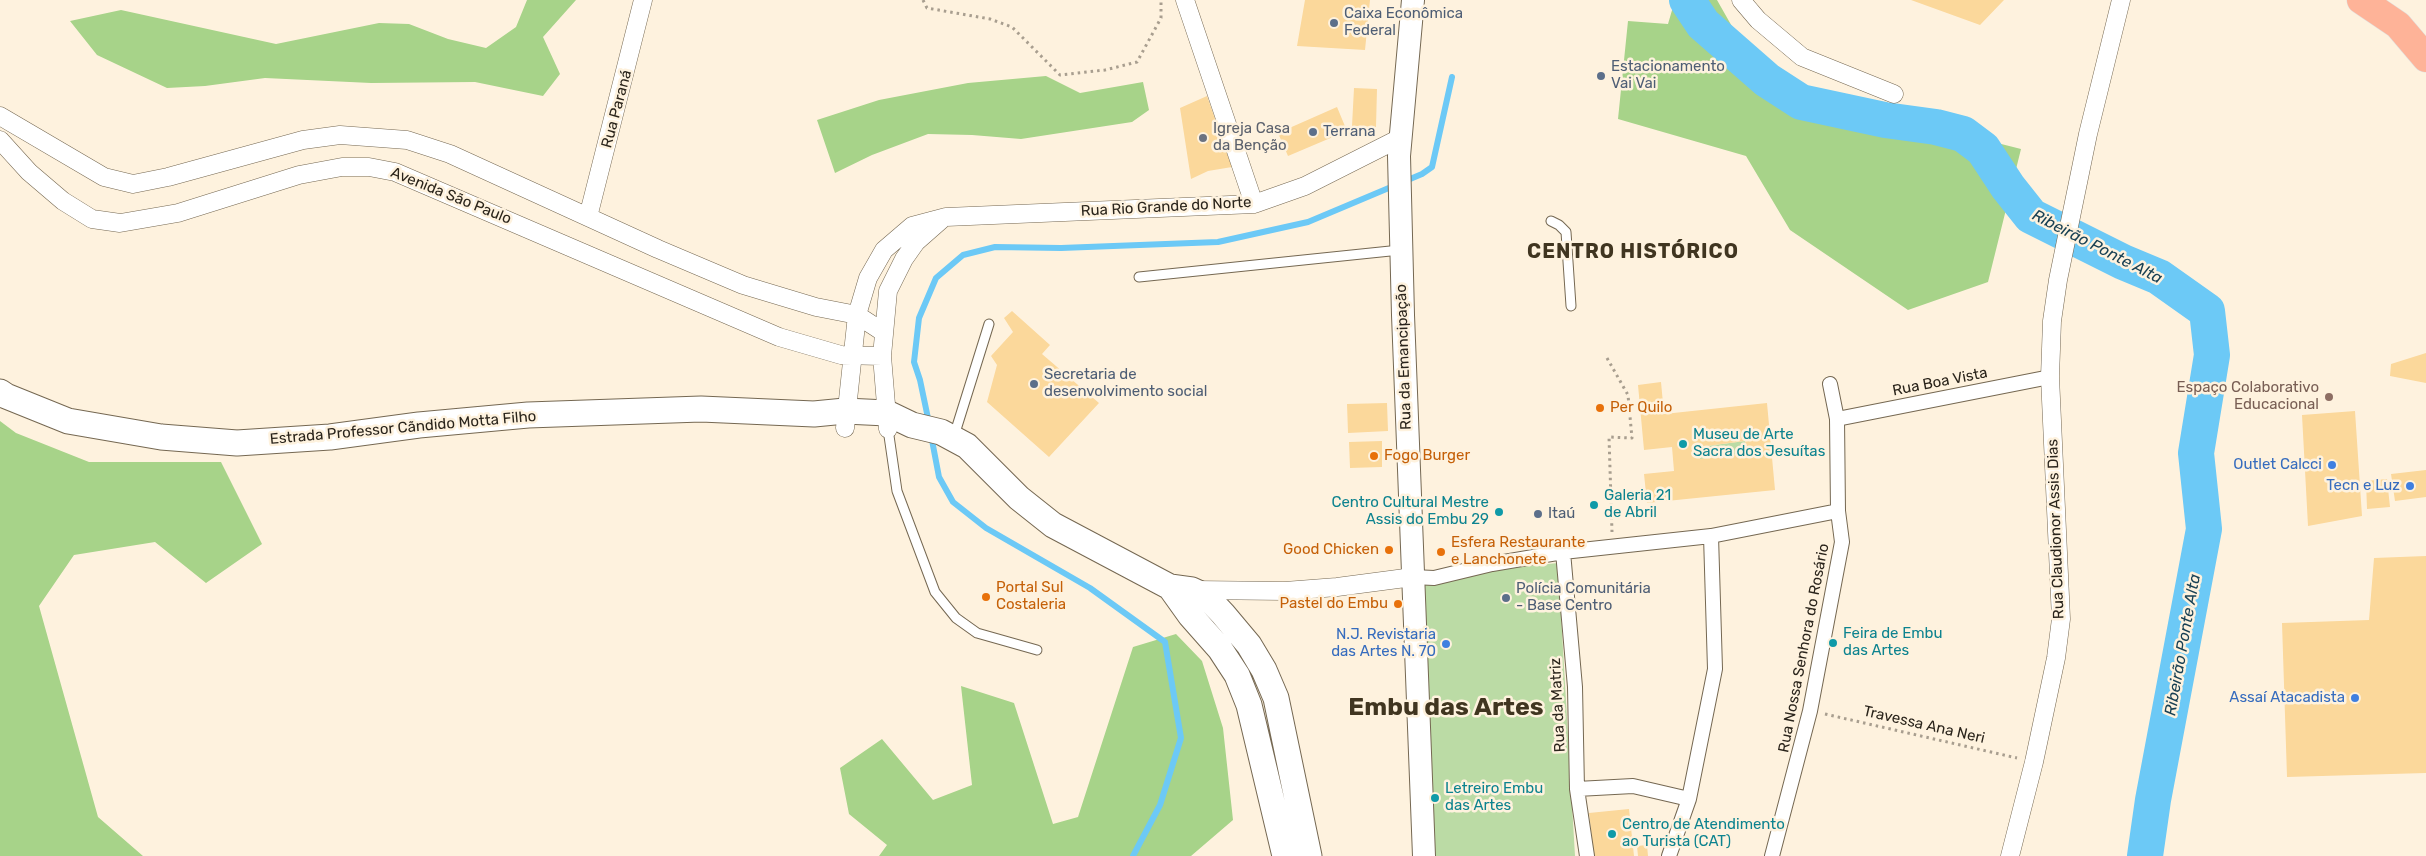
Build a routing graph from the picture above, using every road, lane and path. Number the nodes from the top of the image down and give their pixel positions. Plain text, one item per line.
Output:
1 (643, 0) edge
2 (923, 0) edge
3 (1161, 0) edge
4 (1185, 0) edge
5 (1413, 0) edge
6 (1740, 0) edge
7 (2121, 0) edge
8 (2361, 0) edge
9 (2426, 58) edge
10 (1894, 94) dead end
11 (0, 116) edge
12 (0, 140) edge
13 (1400, 146) junction
14 (1254, 204) junction
15 (588, 217) junction
16 (946, 217) junction
17 (1551, 221) dead end
18 (1401, 250) junction
19 (1139, 277) dead end
20 (1571, 306) dead end
21 (857, 315) junction
22 (989, 324) dead end
23 (883, 332) junction
24 (851, 356) junction
25 (882, 356) junction
26 (1607, 358) dead end
27 (2050, 377) junction
28 (1830, 384) dead end
29 (0, 392) edge
30 (845, 419) junction
31 (1836, 419) junction
32 (901, 423) junction
33 (947, 435) junction
34 (1838, 511) junction
35 (1710, 536) junction
36 (1612, 548) junction
37 (1563, 552) junction
38 (1413, 577) junction
39 (1181, 588) junction
40 (1037, 650) dead end
41 (1810, 711) junction
42 (2034, 762) junction
43 (1577, 789) junction
44 (1689, 799) junction
45 (1307, 847) edge
46 (1283, 855) edge
47 (1424, 856) edge
48 (1587, 856) edge
49 (1669, 856) edge
50 (1772, 856) edge
51 (2010, 856) edge

1 - 15 street, Rua Paraná
2 - 3 path
4 - 14 street
5 - 13 street, Rua da Emancipação
6 - 10 street
7 - 27 street, Rua Claudionor Assis Dias
8 - 9 main road
11 - 15 street
12 - 24 street, Avenida São Paulo
13 - 14 street, Rua Rio Grande do Norte
13 - 18 street, Rua da Emancipação
14 - 16 street, Rua Rio Grande do Norte
15 - 21 street
16 - 21 street, Rua Rio Grande do Norte
16 - 23 street
17 - 20 lane
18 - 19 lane
18 - 38 street, Rua da Emancipação
21 - 23 street
21 - 24 street, Rua Rio Grande do Norte
22 - 33 lane
23 - 25 street
24 - 25 street, Avenida São Paulo
24 - 30 street, Rua Rio Grande do Norte
25 - 32 street
26 - 36 path
27 - 31 street, Rua Boa Vista
27 - 42 street, Rua Claudionor Assis Dias
28 - 31 street, Rua Nossa Senhora do Rosário
29 - 30 main road, Estrada Professor Cãndido Motta Filho
30 - 32 main road, Estrada Professor Cãndido Motta Filho
31 - 34 street, Rua Nossa Senhora do Rosário
32 - 33 main road, Estrada Professor Cãndido Motta Filho
32 - 40 lane
33 - 39 main road
34 - 35 street
34 - 41 street, Rua Nossa Senhora do Rosário
35 - 36 street
35 - 44 street
36 - 37 street
37 - 38 street
37 - 43 street, Rua da Matriz
38 - 39 street
38 - 47 street, Rua da Emancipação
39 - 45 main road
39 - 46 main road
41 - 42 path, Travessa Ana Neri
41 - 50 street, Rua Nossa Senhora do Rosário
42 - 51 street, Rua Claudionor Assis Dias
43 - 44 street
43 - 48 street, Rua da Matriz
44 - 49 street
45 - 46 street

